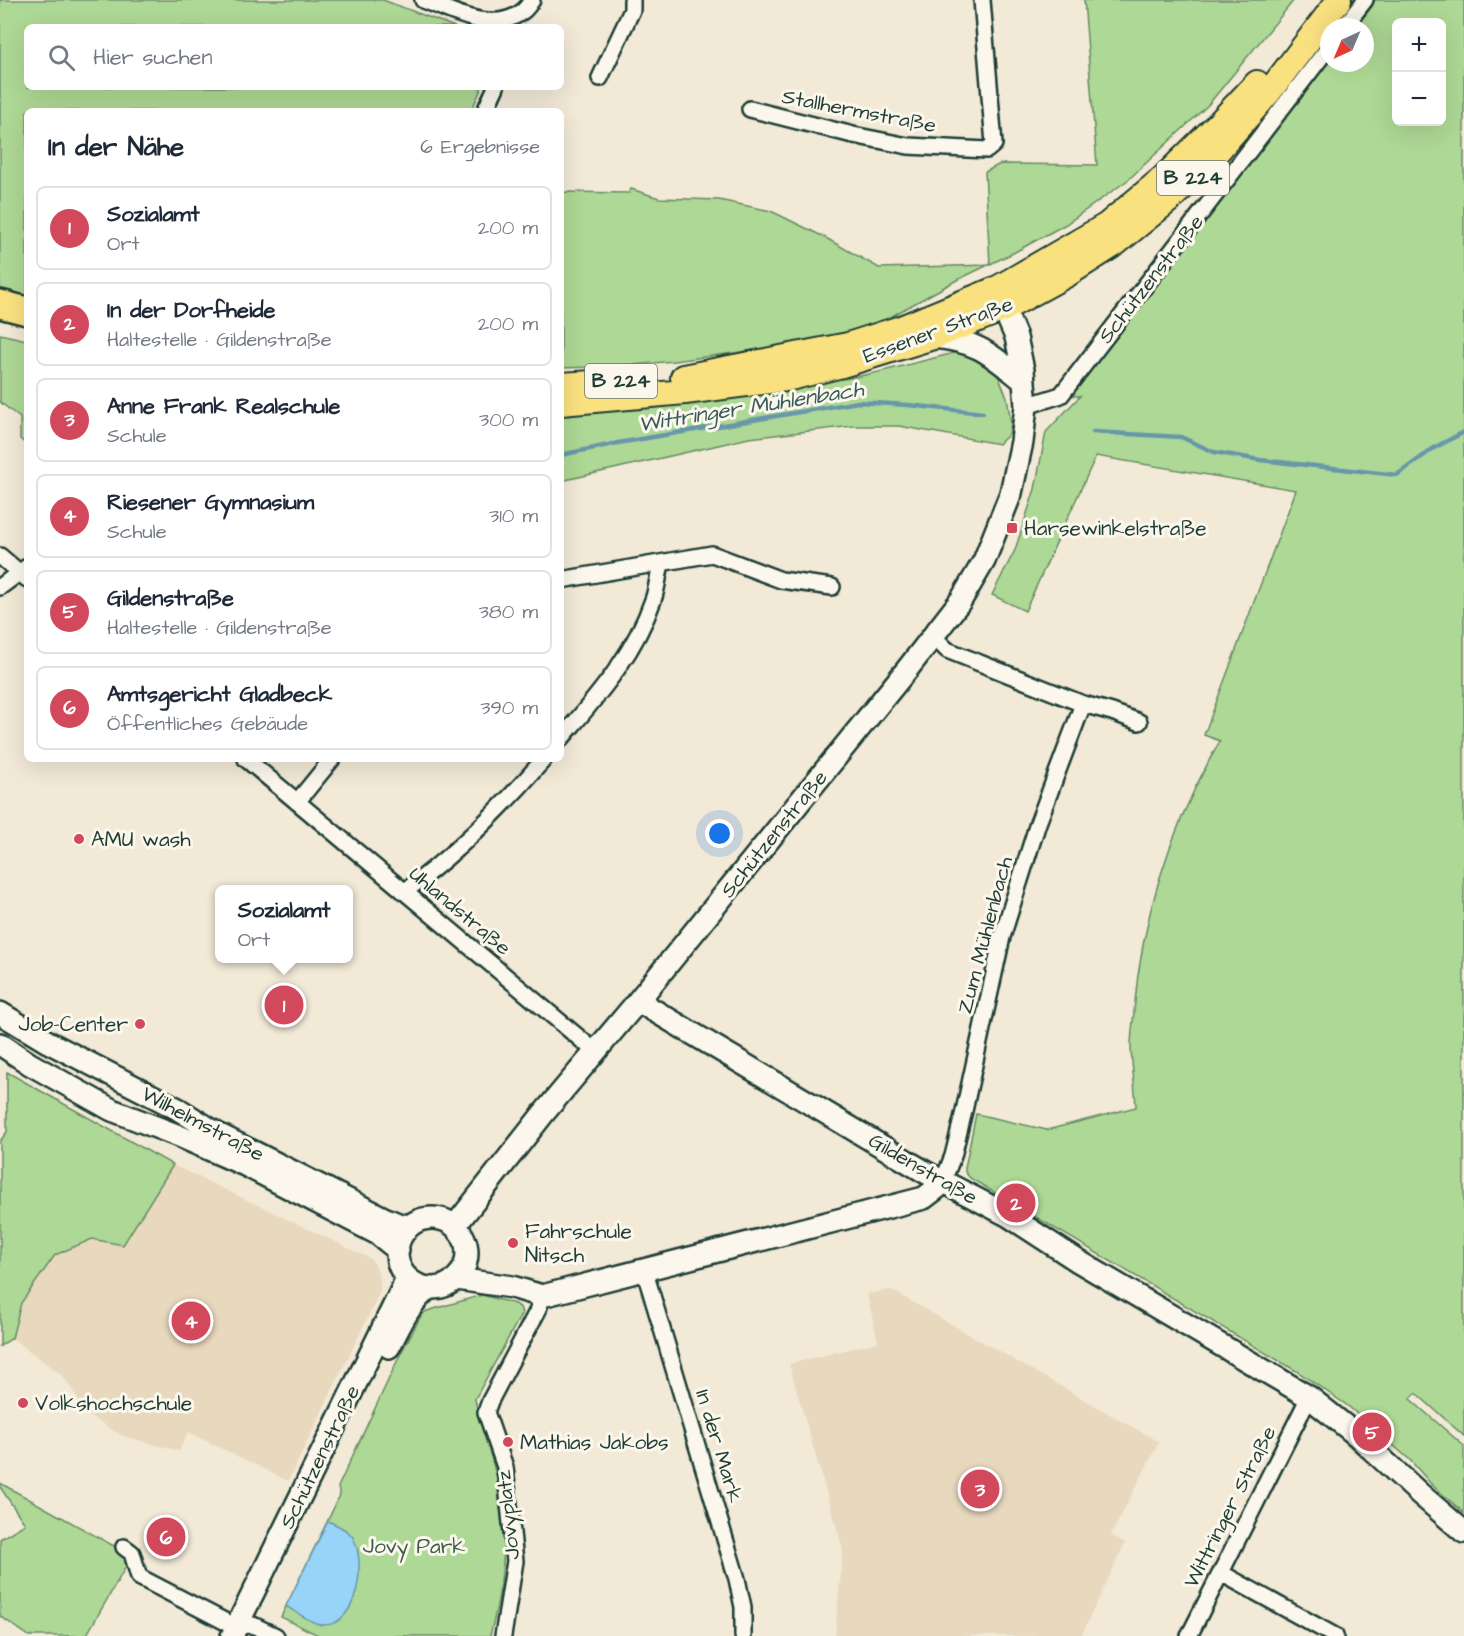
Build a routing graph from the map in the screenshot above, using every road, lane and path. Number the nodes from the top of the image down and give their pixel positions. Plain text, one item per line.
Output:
1 (423, 0) edge
2 (532, 0) edge
3 (632, 0) edge
4 (982, 0) edge
5 (1320, 0) edge
6 (1339, 0) edge
7 (1365, 0) edge
8 (1351, 18) edge
9 (507, 23) edge
10 (1320, 59) edge
11 (600, 78) dead end
12 (495, 90) edge
13 (486, 108) edge
14 (750, 110) dead end
15 (1001, 298) junction
16 (0, 304) edge
17 (24, 310) edge
18 (0, 321) edge
19 (24, 326) edge
20 (933, 337) junction
21 (1024, 381) junction
22 (564, 385) edge
23 (564, 403) edge
24 (1026, 406) junction
25 (0, 556) edge
26 (661, 564) junction
27 (24, 573) edge
28 (564, 580) edge
29 (0, 587) edge
30 (832, 587) dead end
31 (933, 636) junction
32 (1083, 704) junction
33 (1138, 722) dead end
34 (564, 735) edge
35 (250, 762) edge
36 (330, 762) edge
37 (541, 762) edge
38 (297, 802) junction
39 (404, 892) junction
40 (638, 1001) junction
41 (0, 1012) edge
42 (0, 1044) edge
43 (596, 1052) junction
44 (943, 1181) junction
45 (410, 1226) junction
46 (454, 1226) junction
47 (398, 1250) junction
48 (467, 1258) junction
49 (644, 1269) junction
50 (406, 1277) junction
51 (457, 1279) junction
52 (512, 1287) junction
53 (429, 1288) junction
54 (542, 1296) junction
55 (1309, 1397) junction
56 (1464, 1532) edge
57 (124, 1547) dead end
58 (1221, 1573) junction
59 (243, 1630) edge
60 (276, 1636) edge
61 (503, 1636) edge
62 (743, 1636) edge
63 (1189, 1636) edge
64 (1335, 1636) edge

1 - 9 street
2 - 9 street
3 - 11 street
4 - 14 street, Stallhermstraße
5 - 15 main road, Essener Straße / B 224
6 - 15 main road, Essener Straße / B 224
7 - 8 street
10 - 24 street, Schützenstraße
12 - 13 street
15 - 20 main road, Essener Straße / B 224
15 - 21 main road, Schützenstraße
15 - 22 main road, Essener Straße / B 224
16 - 17 highway
18 - 19 highway
20 - 21 main road
20 - 23 main road, Essener Straße / B 224
21 - 24 main road, Schützenstraße
24 - 31 main road, Schützenstraße
25 - 27 street
26 - 28 street
26 - 30 street
26 - 34 street
27 - 29 street
31 - 32 street
31 - 40 main road, Schützenstraße
32 - 33 street
32 - 44 street, Zum Mühlenbach
35 - 38 street, Uhlandstraße
36 - 38 street
37 - 39 street
38 - 39 street, Uhlandstraße
39 - 43 street, Uhlandstraße
40 - 43 main road, Schützenstraße
40 - 44 main road, Gildenstraße
41 - 45 main road, Wilhelmstraße
42 - 47 main road, Wilhelmstraße
43 - 46 main road, Schützenstraße
44 - 49 main road
44 - 55 main road, Gildenstraße
45 - 46 main road
45 - 47 main road
46 - 48 main road
47 - 50 main road
48 - 51 main road
48 - 52 main road
49 - 54 main road
49 - 62 street, In der Mark
50 - 53 main road
50 - 59 main road, Schützenstraße
51 - 52 main road
51 - 53 main road
52 - 54 main road
53 - 59 main road, Schützenstraße
54 - 61 street, Jovyplatz
55 - 56 main road, Gildenstraße
55 - 58 street, Wittringer Straße
57 - 59 street
58 - 63 street, Wittringer Straße
58 - 64 street
59 - 60 street

